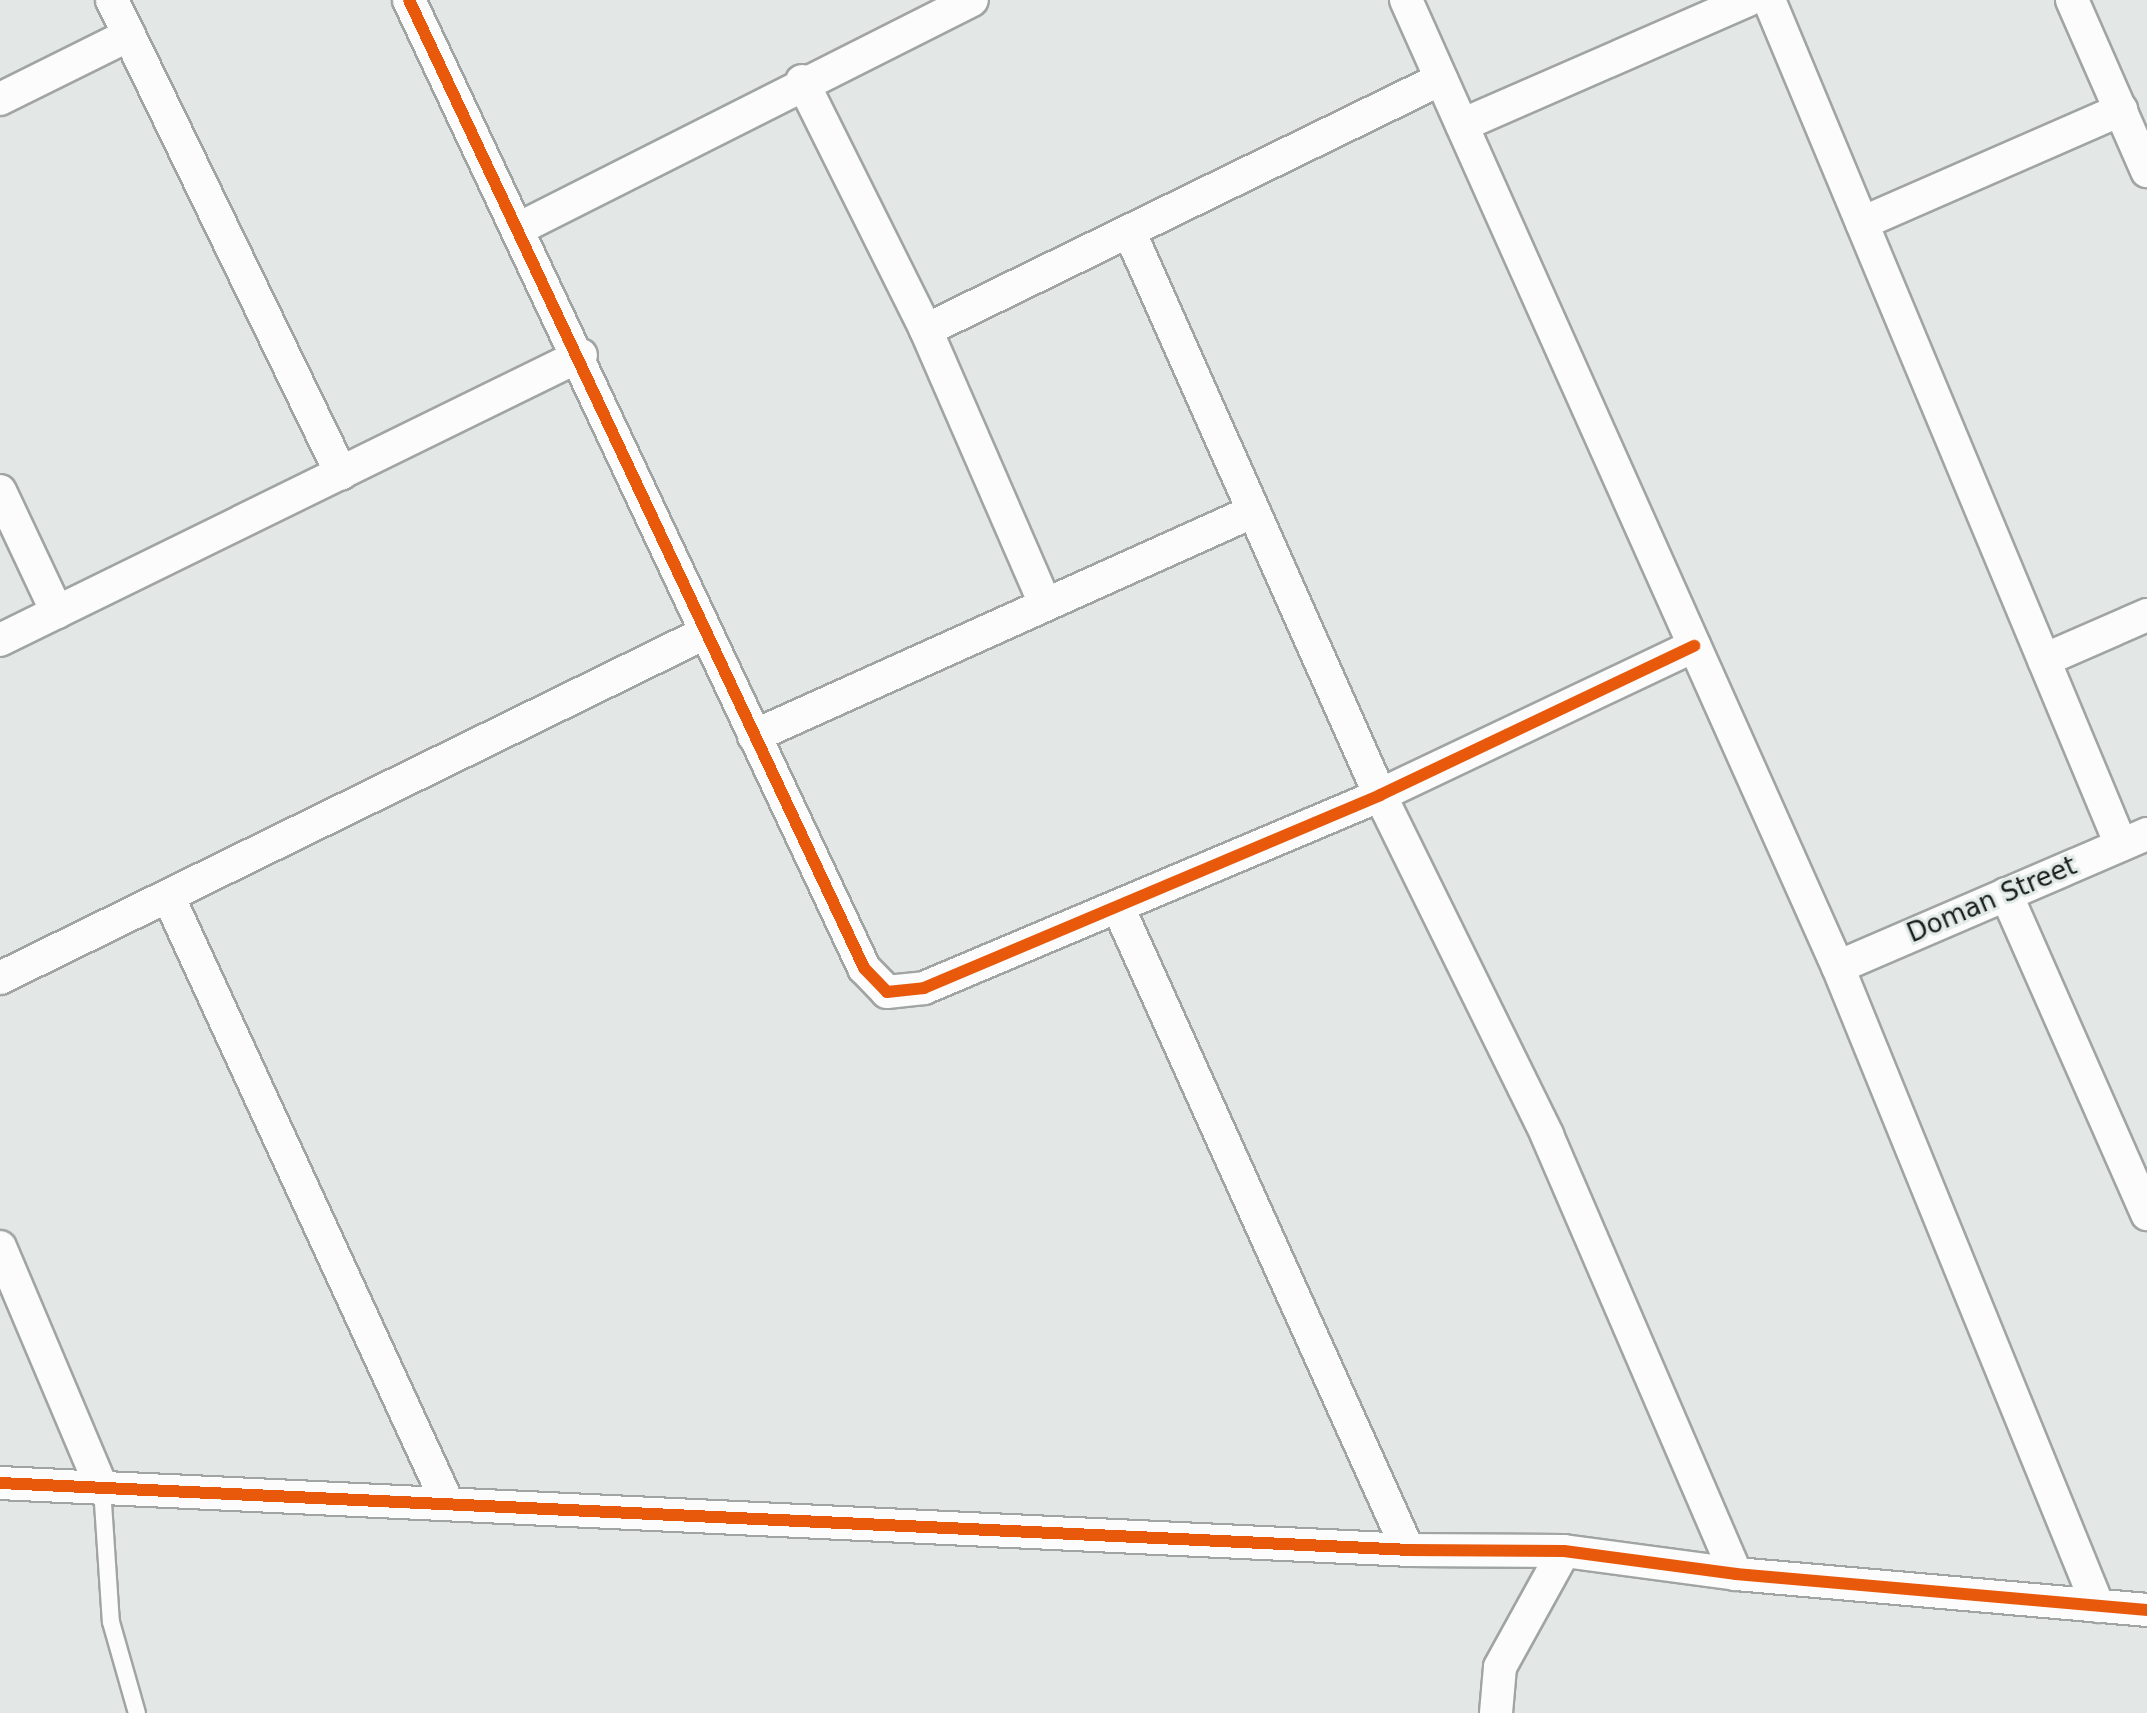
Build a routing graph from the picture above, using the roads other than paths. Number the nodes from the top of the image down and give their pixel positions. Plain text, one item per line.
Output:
1 (112, 0) edge
2 (409, 0) edge
3 (972, 0) edge
4 (1406, 0) edge
5 (1748, 0) edge
6 (1769, 0) edge
7 (2072, 0) edge
8 (129, 35) junction
9 (1441, 79) junction
10 (802, 81) junction
11 (0, 99) edge
12 (2121, 110) junction
13 (1462, 125) junction
14 (2147, 171) edge
15 (1862, 223) junction
16 (520, 228) junction
17 (1129, 231) junction
18 (926, 330) junction
19 (581, 355) junction
20 (341, 473) junction
21 (0, 491) edge
22 (1254, 511) junction
23 (1045, 604) junction
24 (57, 612) junction
25 (2147, 615) edge
26 (705, 633) junction
27 (0, 640) edge
28 (1694, 646) junction
29 (2044, 660) junction
30 (754, 736) junction
31 (1380, 795) junction
32 (2134, 839) edge
33 (2006, 894) junction
34 (168, 896) junction
35 (1118, 907) junction
36 (1838, 967) junction
37 (0, 978) edge
38 (2147, 1214) edge
39 (0, 1247) edge
40 (0, 1483) edge
41 (102, 1488) junction
42 (448, 1504) junction
43 (1408, 1550) junction
44 (1564, 1551) junction
45 (1736, 1574) junction
46 (2098, 1606) junction
47 (2147, 1610) edge
48 (137, 1713) edge
49 (1496, 1713) edge

1 - 8 street
2 - 16 street
3 - 10 street
4 - 9 street
5 - 13 street
6 - 15 street
7 - 12 street
8 - 11 street
8 - 20 street
9 - 13 street
9 - 17 street
10 - 16 street
10 - 18 street
12 - 14 street
12 - 15 street
13 - 28 street
15 - 29 street
16 - 19 street
17 - 18 street
17 - 22 street
18 - 23 street
19 - 20 street
19 - 26 street
20 - 24 street
21 - 24 street
22 - 23 street
22 - 31 street
23 - 30 street
24 - 27 street
25 - 29 street
26 - 30 street
26 - 34 street
28 - 31 street
28 - 36 street
29 - 32 street
30 - 35 street
31 - 35 street
31 - 45 street
32 - 33 street, Doman Street
33 - 36 street, Doman Street
33 - 38 street
34 - 37 street
34 - 42 street
35 - 43 street
36 - 46 street
39 - 41 street
40 - 41 street
41 - 42 street
41 - 48 lane
42 - 43 street
43 - 44 street
44 - 45 street
44 - 49 street
45 - 46 street
46 - 47 street

